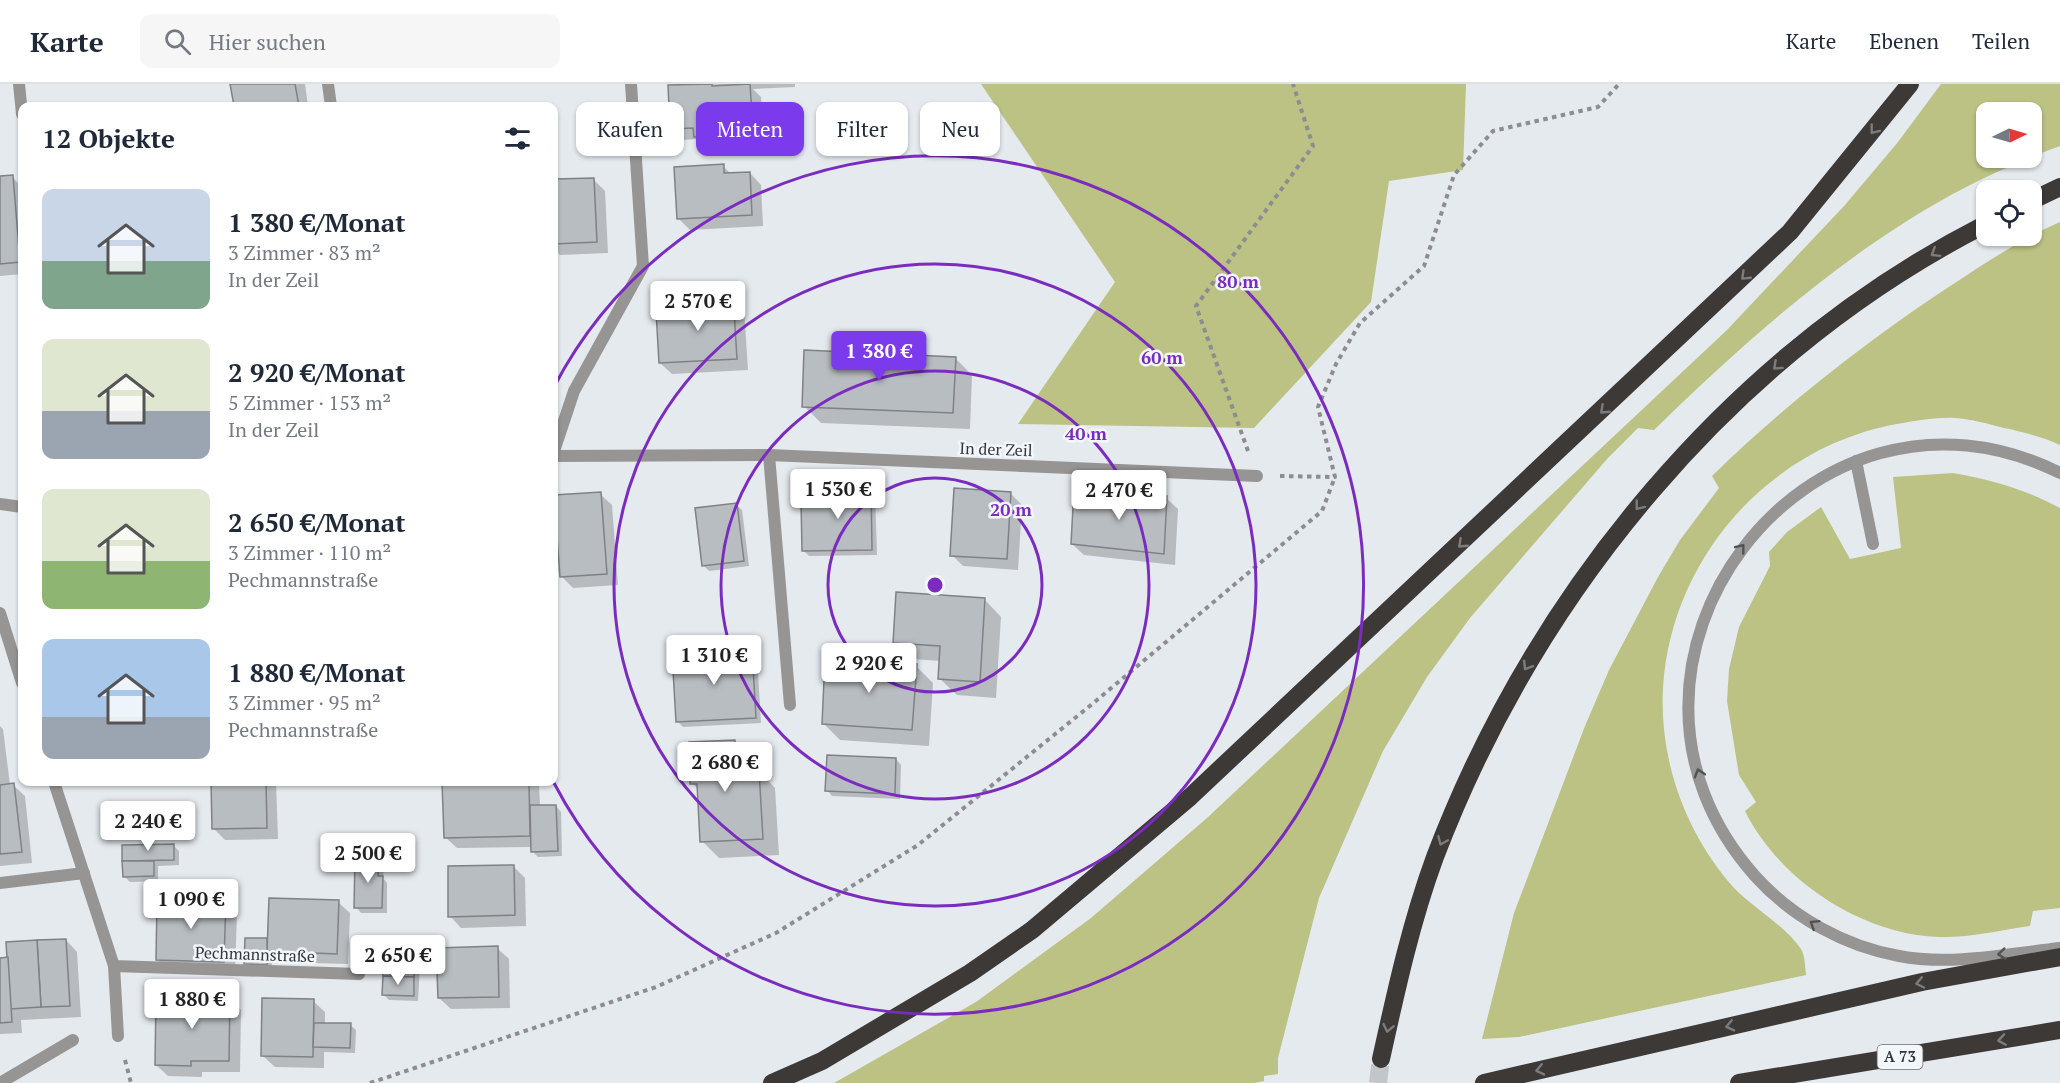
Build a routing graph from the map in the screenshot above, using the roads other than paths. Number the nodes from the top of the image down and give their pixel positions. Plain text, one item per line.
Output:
1 (19, 84) edge
2 (328, 84) edge
3 (631, 84) edge
4 (1910, 84) edge
5 (21, 102) edge
6 (330, 102) edge
7 (2056, 188) edge
8 (2042, 195) edge
9 (1976, 230) edge
10 (558, 439) edge
11 (558, 456) edge
12 (769, 456) junction
13 (1856, 461) junction
14 (2060, 473) edge
15 (1257, 476) road end
16 (0, 504) edge
17 (18, 506) edge
18 (1873, 544) dead end
19 (0, 613) edge
20 (18, 670) edge
21 (790, 705) dead end
22 (55, 786) edge
23 (84, 873) junction
24 (0, 883) edge
25 (2060, 948) edge
26 (2060, 957) edge
27 (114, 966) junction
28 (359, 974) dead end
29 (2060, 1030) edge
30 (118, 1036) dead end
31 (73, 1040) dead end
32 (1381, 1059) tunnel mouth
33 (0, 1083) edge
34 (772, 1083) edge
35 (1484, 1083) edge
36 (1739, 1083) edge

1 - 5 street
2 - 6 street
3 - 10 street
4 -> 34 highway
7 - 8 highway
9 -> 32 highway
11 - 12 street, In der Zeil
12 - 15 street, In der Zeil
12 - 21 street
13 - 14 street
13 - 18 street
25 -> 13 street
16 - 17 street
19 - 20 street
22 - 23 street
23 - 24 street
23 - 27 street
26 -> 35 highway
27 - 28 street, Pechmannstraße
27 - 30 street
29 -> 36 highway, A 73
31 - 33 street

